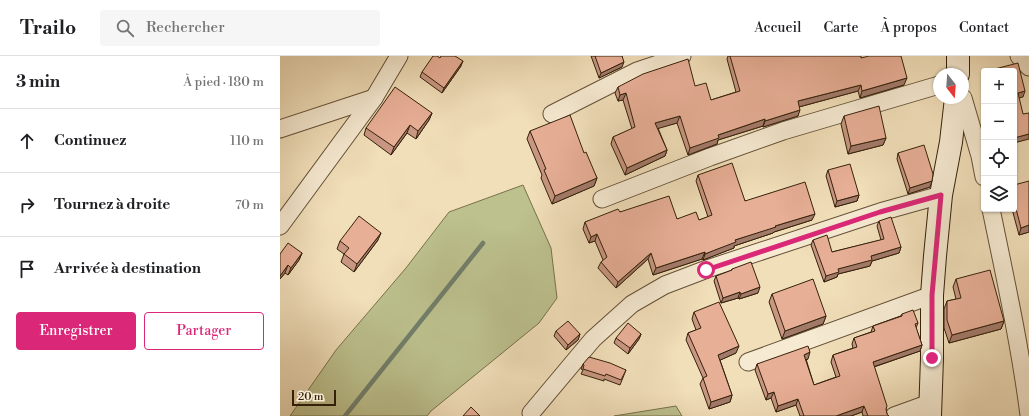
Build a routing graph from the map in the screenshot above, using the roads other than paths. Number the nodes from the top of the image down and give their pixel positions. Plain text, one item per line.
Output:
1 (399, 56) edge
2 (682, 56) edge
3 (958, 56) edge
4 (1018, 56) edge
5 (1029, 67) edge
6 (958, 68) edge
7 (933, 87) edge
8 (374, 98) junction
9 (955, 104) edge
10 (965, 104) edge
11 (552, 114) dead end
12 (280, 129) edge
13 (984, 176) edge
14 (941, 195) junction
15 (602, 199) dead end
16 (991, 212) edge
17 (280, 226) edge
18 (932, 295) junction
19 (1023, 332) edge
20 (748, 362) dead end
21 (930, 410) edge
22 (530, 413) dead end
23 (1029, 415) edge
24 (894, 416) edge

1 - 8 street
2 - 11 street
3 - 6 street
4 - 5 street
7 - 15 street
8 - 12 street
8 - 17 street
9 - 14 street
10 - 13 street
14 - 18 street
14 - 22 street
16 - 19 street
18 - 20 street
18 - 21 street
19 - 23 street
21 - 24 street

